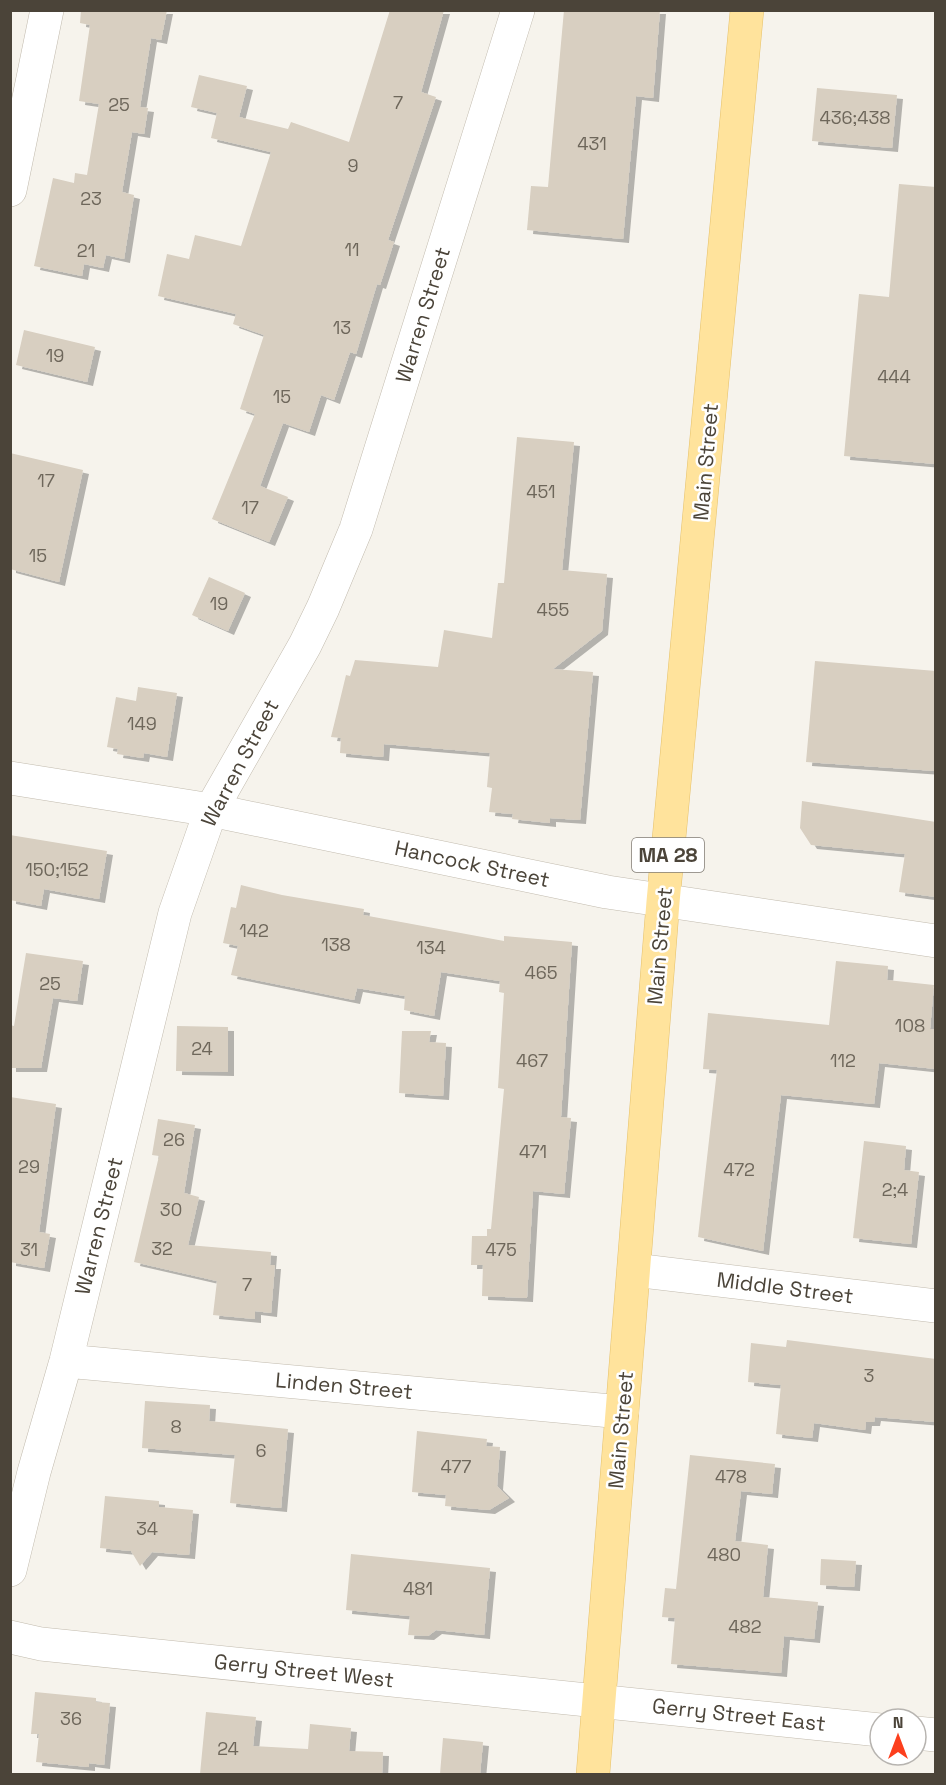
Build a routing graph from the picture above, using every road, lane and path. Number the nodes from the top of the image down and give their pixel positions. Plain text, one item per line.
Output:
1 (47, 10) edge
2 (518, 10) edge
3 (747, 10) edge
4 (10, 190) edge
5 (10, 778) edge
6 (211, 810) junction
7 (663, 902) junction
8 (936, 941) edge
9 (634, 1270) junction
10 (936, 1306) edge
11 (66, 1361) junction
12 (622, 1412) junction
13 (22, 1478) edge
14 (10, 1570) edge
15 (10, 1637) edge
16 (599, 1700) junction
17 (868, 1729) edge
18 (593, 1774) edge

1 - 4 street
2 - 6 street, Warren Street
3 - 7 main road, Main Street / MA 28
5 - 6 street, Hancock Street
6 - 7 street, Hancock Street
6 - 11 street, Warren Street
7 - 8 street, Hancock Street
7 - 9 main road, Main Street / MA 28
9 - 10 street, Middle Street
9 - 12 main road, Main Street / MA 28
11 - 12 street, Linden Street
11 - 13 street, Warren Street
12 - 16 main road, Main Street / MA 28
13 - 14 street, Warren Street
15 - 16 street, Gerry Street West
16 - 17 street, Gerry Street East
16 - 18 main road, Main Street / MA 28

